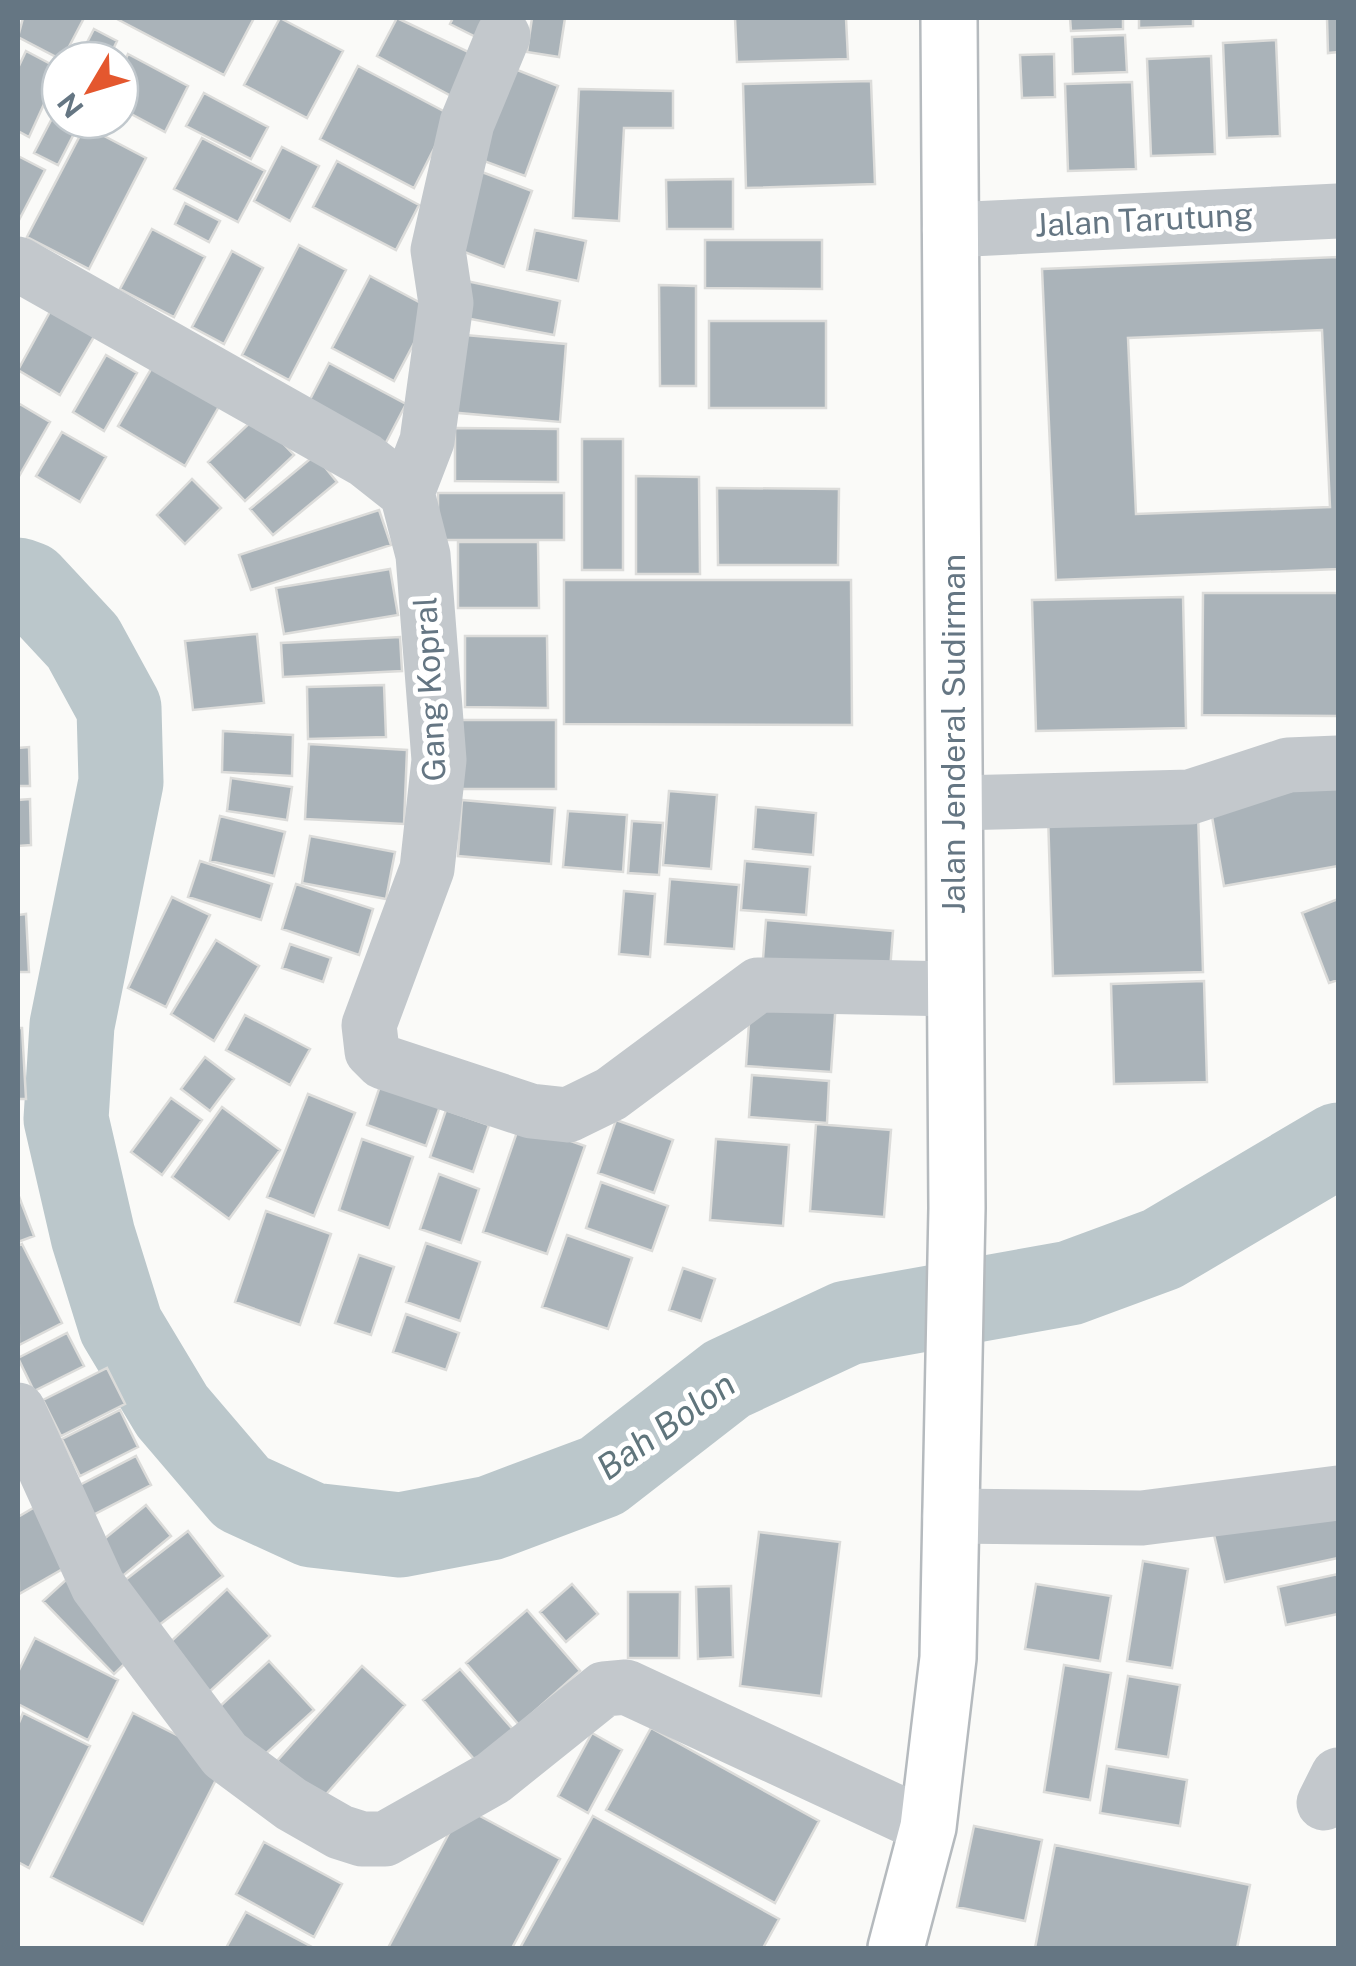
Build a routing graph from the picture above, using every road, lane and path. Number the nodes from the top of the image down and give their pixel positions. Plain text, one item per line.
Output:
1 (949, 18) edge
2 (503, 36) dead end
3 (1338, 211) edge
4 (950, 230) junction
5 (18, 264) edge
6 (407, 492) junction
7 (1338, 762) edge
8 (955, 803) junction
9 (955, 989) junction
10 (18, 1410) edge
11 (1338, 1493) edge
12 (950, 1516) junction
13 (928, 1827) junction
14 (896, 1948) edge

1 - 4 main road, Jalan Jenderal Sudirman
2 - 6 street
3 - 4 street, Jalan Tarutung
4 - 8 main road, Jalan Jenderal Sudirman
5 - 6 street
6 - 9 street, Gang Kopral
7 - 8 street
8 - 9 main road, Jalan Jenderal Sudirman
9 - 12 main road, Jalan Jenderal Sudirman
10 - 13 street
11 - 12 street
12 - 13 main road, Jalan Jenderal Sudirman
13 - 14 main road

